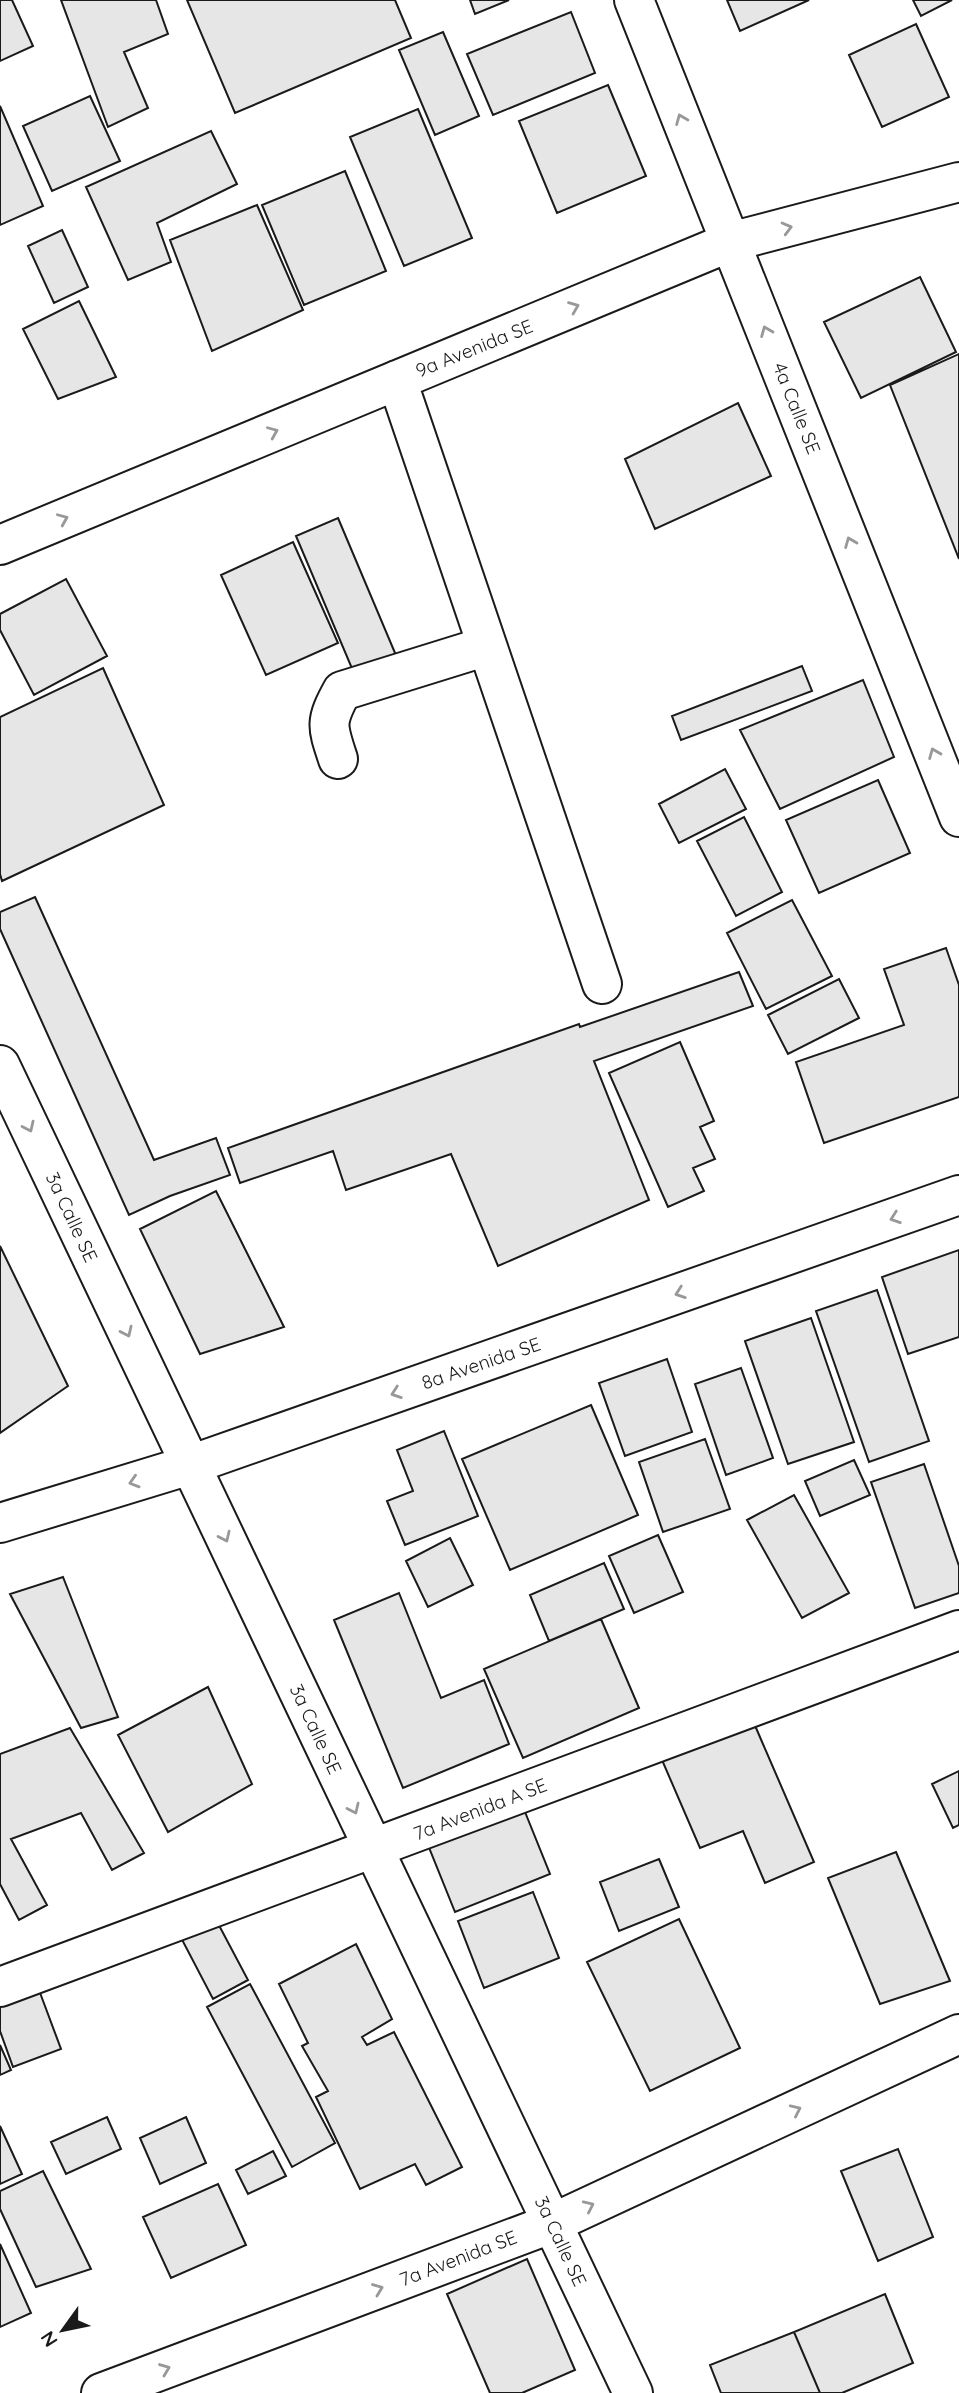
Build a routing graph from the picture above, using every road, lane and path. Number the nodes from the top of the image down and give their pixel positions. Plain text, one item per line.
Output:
1 (634, 0) edge
2 (959, 182) edge
3 (730, 242) junction
4 (397, 380) junction
5 (0, 545) edge
6 (487, 646) junction
7 (338, 759) dead end
8 (959, 817) edge
9 (603, 984) dead end
10 (0, 1065) edge
11 (959, 1195) edge
12 (190, 1465) junction
13 (0, 1523) edge
14 (959, 1630) edge
15 (373, 1849) junction
16 (0, 1987) edge
17 (959, 2034) edge
18 (553, 2222) junction
19 (101, 2393) edge
20 (633, 2393) edge

3 -> 1 street, 4a Calle SE
3 -> 2 street, 9a Avenida SE
4 -> 3 street, 9a Avenida SE
8 -> 3 street, 4a Calle SE
5 -> 4 street, 9a Avenida SE
4 - 6 street
6 - 7 street
6 - 9 street
10 -> 12 street, 3a Calle SE
11 -> 12 street, 8a Avenida SE
12 -> 13 street, 8a Avenida SE
12 -> 15 street, 3a Calle SE
14 - 15 street, 7a Avenida A SE
15 - 16 street, 7a Avenida A SE
15 - 18 street, 3a Calle SE
18 -> 17 street, 7a Avenida SE
19 -> 18 street, 7a Avenida SE
18 - 20 street, 3a Calle SE

